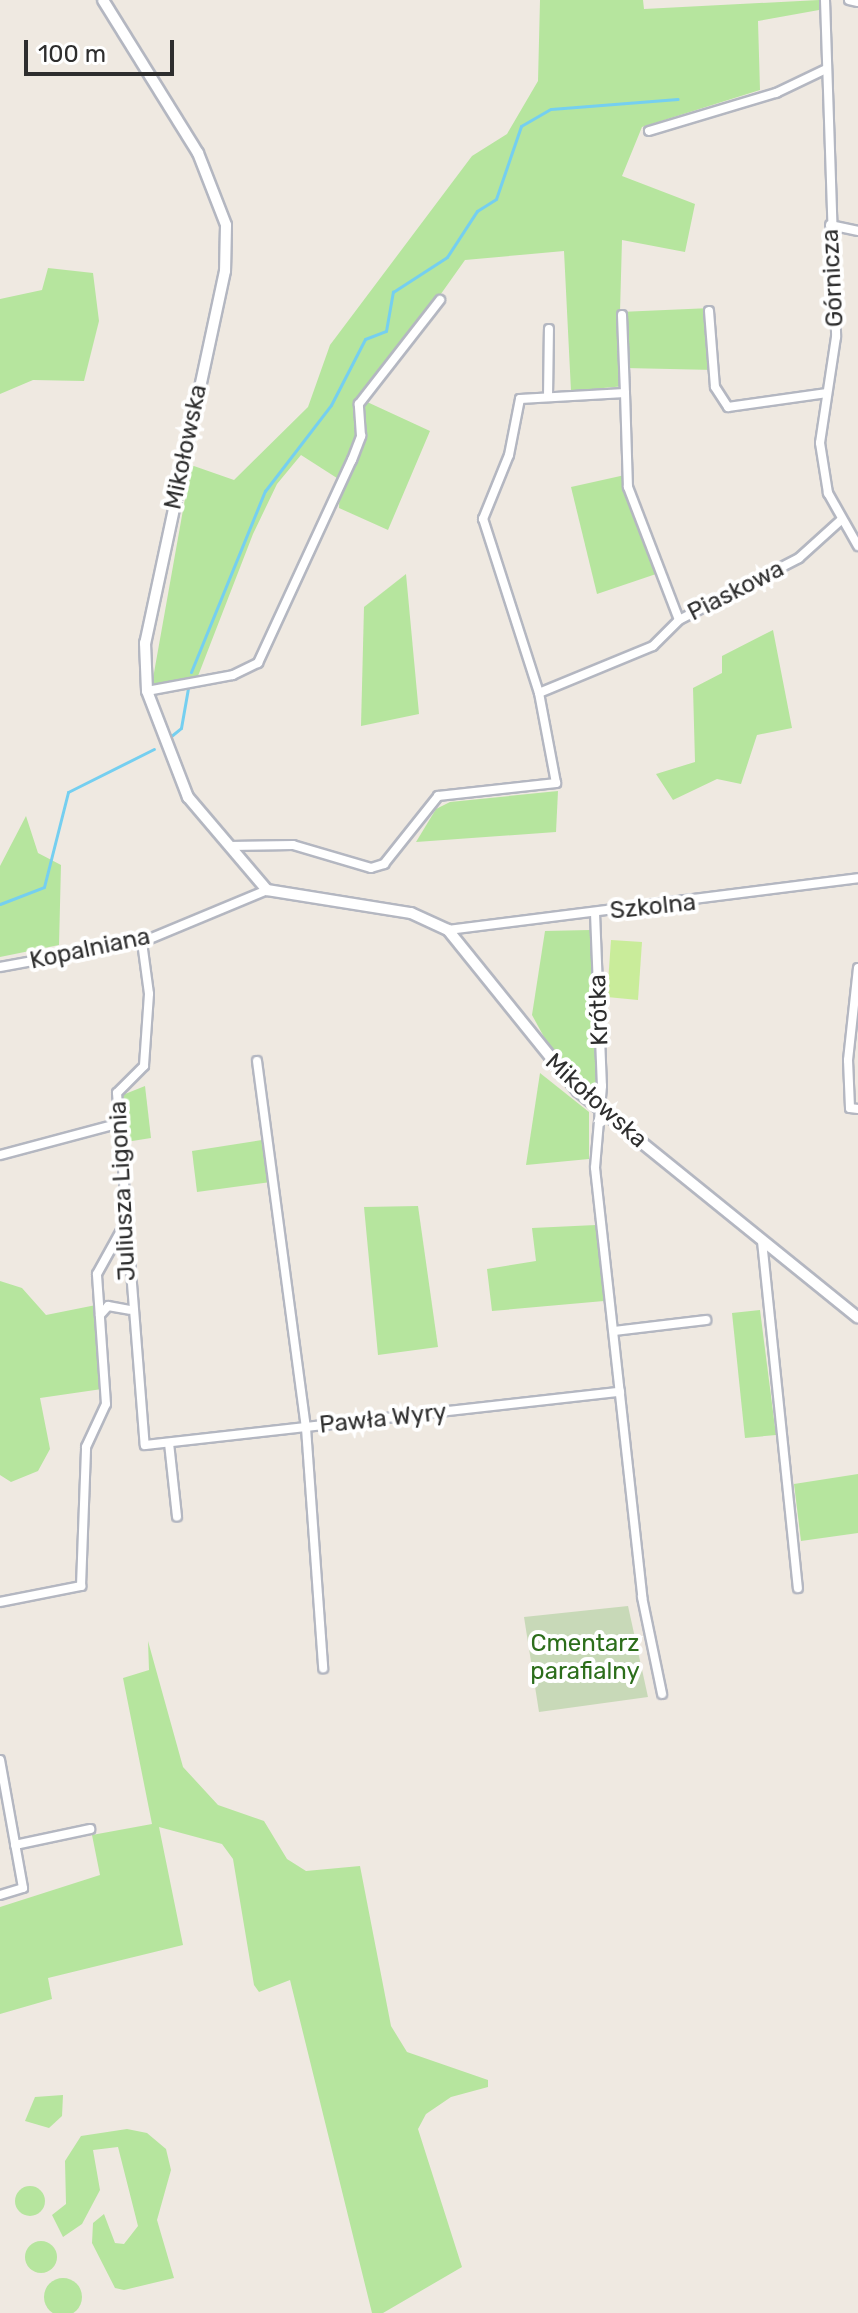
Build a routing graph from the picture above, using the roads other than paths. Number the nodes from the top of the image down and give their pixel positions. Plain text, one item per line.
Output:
1 (103, 0) edge
2 (825, 0) edge
3 (849, 0) edge
4 (858, 2) edge
5 (826, 69) junction
6 (649, 131) dead end
7 (830, 225) junction
8 (858, 231) edge
9 (440, 300) dead end
10 (709, 311) dead end
11 (622, 315) dead end
12 (549, 329) dead end
13 (625, 393) junction
14 (827, 393) junction
15 (548, 397) junction
16 (841, 520) junction
17 (858, 546) edge
18 (679, 620) junction
19 (147, 691) junction
20 (539, 693) junction
21 (230, 846) junction
22 (858, 878) edge
23 (267, 890) junction
24 (595, 913) junction
25 (448, 930) junction
26 (142, 942) junction
27 (0, 967) edge
28 (858, 968) edge
29 (257, 1061) dead end
30 (597, 1107) junction
31 (858, 1109) edge
32 (120, 1123) junction
33 (0, 1155) edge
34 (123, 1227) junction
35 (762, 1241) junction
36 (130, 1310) junction
37 (100, 1315) junction
38 (858, 1318) edge
39 (706, 1320) dead end
40 (614, 1331) junction
41 (620, 1392) junction
42 (306, 1428) junction
43 (169, 1443) junction
44 (145, 1445) joint
45 (177, 1517) dead end
46 (798, 1588) dead end
47 (0, 1602) edge
48 (323, 1668) dead end
49 (662, 1694) dead end
50 (0, 1760) edge
51 (90, 1829) dead end
52 (15, 1845) junction
53 (0, 1895) edge

1 - 19 street, Mikołowska
2 - 5 street, Górnicza
3 - 4 street
5 - 6 street
5 - 7 street, Górnicza
7 - 8 street
7 - 14 street, Górnicza
9 - 19 street
10 - 14 street
11 - 13 street
12 - 15 street
13 - 15 street
13 - 18 street
14 - 16 street, Górnicza
15 - 20 street
16 - 17 street, Górnicza
16 - 18 street, Piaskowa
18 - 20 street, Piaskowa
19 - 21 street, Mikołowska
20 - 21 street
21 - 23 street, Mikołowska
22 - 24 street, Szkolna
23 - 25 street, Mikołowska
23 - 26 street, Kopalniana
24 - 25 street, Szkolna
24 - 30 street, Krótka
25 - 30 street, Mikołowska
26 - 27 street, Kopalniana
26 - 32 street, Juliusza Ligonia
28 - 31 street
29 - 42 street
30 - 35 street, Mikołowska
30 - 40 street, Krótka
32 - 33 street
32 - 34 street, Juliusza Ligonia
34 - 36 street, Juliusza Ligonia
34 - 37 street
35 - 38 street, Mikołowska
35 - 46 street
36 - 37 street, Juliusza Ligonia
36 - 44 street, Juliusza Ligonia
37 - 47 street, Juliusza Ligonia
39 - 40 street
40 - 41 street, Krótka
41 - 42 street, Pawła Wyry
41 - 49 street, Krótka
42 - 43 street, Pawła Wyry
42 - 48 street
43 - 44 street, Pawła Wyry
43 - 45 street
50 - 52 street
51 - 52 street
52 - 53 street

